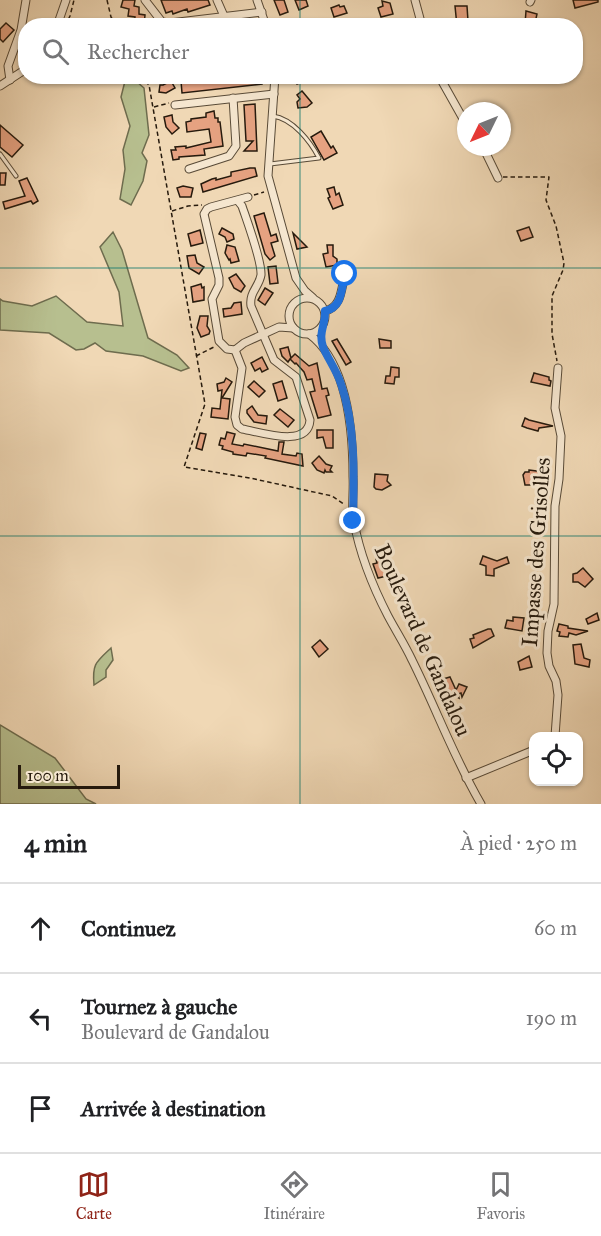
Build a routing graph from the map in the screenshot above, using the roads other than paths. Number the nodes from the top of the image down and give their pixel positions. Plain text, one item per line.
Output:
1 (26, 0) edge
2 (66, 0) edge
3 (145, 0) edge
4 (218, 0) edge
5 (257, 0) edge
6 (415, 0) edge
7 (262, 12) junction
8 (224, 16) junction
9 (23, 18) edge
10 (60, 18) edge
11 (159, 18) edge
12 (203, 18) edge
13 (264, 18) edge
14 (420, 18) edge
15 (18, 38) edge
16 (18, 74) edge
17 (10, 80) junction
18 (274, 84) edge
19 (444, 84) edge
20 (0, 86) edge
21 (274, 94) junction
22 (233, 98) junction
23 (175, 105) road end
24 (457, 108) edge
25 (273, 116) junction
26 (0, 154) edge
27 (487, 156) edge
28 (268, 164) junction
29 (189, 168) dead end
30 (16, 176) dead end
31 (498, 178) road end
32 (248, 197) road end
33 (238, 201) junction
34 (345, 274) dead end
35 (298, 282) junction
36 (313, 298) junction
37 (291, 308) junction
38 (325, 311) junction
39 (279, 327) junction
40 (293, 328) junction
41 (321, 328) junction
42 (263, 334) junction
43 (309, 334) junction
44 (323, 346) junction
45 (235, 350) junction
46 (558, 368) road end
47 (555, 732) edge
48 (529, 752) edge
49 (466, 778) junction
50 (481, 804) edge

1 - 9 street
2 - 10 street
3 - 11 street
4 - 8 street
5 - 7 street
6 - 14 street
7 - 8 street
7 - 13 street
8 - 12 street
15 - 17 street
16 - 17 street
17 - 20 street
18 - 21 street
19 - 24 street
21 - 22 street
21 - 25 street
22 - 23 street
22 - 29 street
25 - 28 street
25 - 28 lane
26 - 30 lane
27 - 31 street
28 - 35 street
32 - 33 street
33 - 42 street
33 - 45 street
34 - 38 street
35 - 36 street
35 - 37 street
36 - 37 street
36 - 38 street
37 - 39 street
37 - 40 street
38 - 41 street
39 - 40 street
39 - 42 street
40 - 43 street
41 - 43 street
41 - 44 street, Boulevard de Gandalou
42 - 45 street
42 - 45 street
43 - 44 street, Boulevard de Gandalou
44 - 49 street, Boulevard de Gandalou
46 - 47 street, Impasse des Grisolles
48 - 49 street
49 - 50 street, Boulevard de Gandalou

